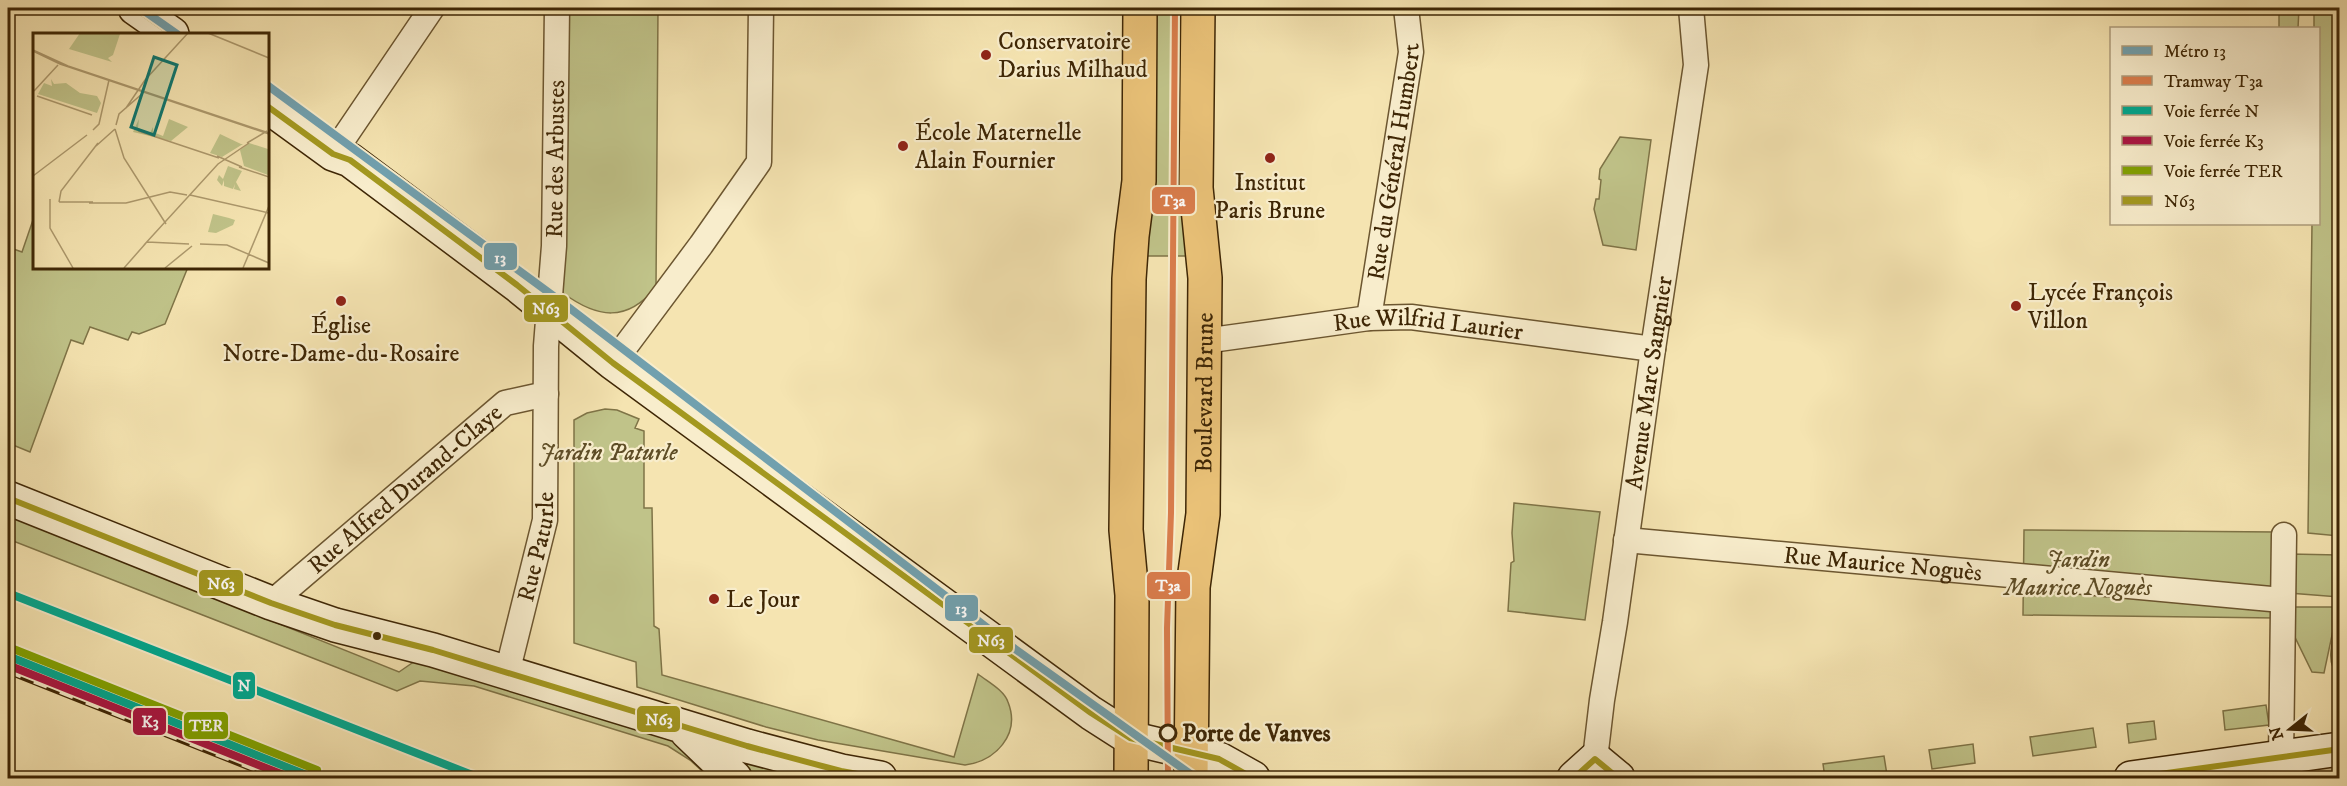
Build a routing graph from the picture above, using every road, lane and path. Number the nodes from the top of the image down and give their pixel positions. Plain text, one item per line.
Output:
1 (135, 8) edge
2 (432, 8) edge
3 (557, 8) edge
4 (761, 8) edge
5 (1140, 8) edge
6 (1198, 8) edge
7 (1406, 8) edge
8 (1691, 8) edge
9 (171, 33) edge
10 (268, 107) edge
11 (333, 154) junction
12 (549, 310) junction
13 (1369, 318) junction
14 (1204, 341) junction
15 (1653, 349) junction
16 (613, 363) junction
17 (546, 394) junction
18 (8, 498) edge
19 (2284, 535) dead end
20 (1626, 540) junction
21 (2282, 600) junction
22 (271, 603) junction
23 (507, 673) junction
24 (684, 728) junction
25 (1130, 738) junction
26 (2340, 749) edge
27 (2281, 758) junction
28 (1191, 765) edge
29 (1596, 772) edge
30 (735, 778) edge
31 (880, 778) edge
32 (1131, 778) edge
33 (1253, 778) edge
34 (2131, 778) edge

1 - 9 street
2 - 11 street
3 - 12 street, Rue des Arbustes
4 - 16 street
5 - 25 main road
6 - 14 main road, Boulevard Brune
7 - 13 street, Rue du Général Humbert
8 - 15 street, Avenue Marc Sangnier
10 - 11 street
11 - 12 street
12 - 16 street
12 - 17 street, Rue Paturle
13 - 14 street, Rue Wilfrid Laurier
13 - 15 street, Rue Wilfrid Laurier
14 - 28 main road, Boulevard Brune
15 - 20 street, Avenue Marc Sangnier
16 - 25 street
17 - 22 street, Rue Alfred Durand-Claye
17 - 23 street, Rue Paturle
18 - 22 street
19 - 21 street
20 - 21 street, Rue Maurice Noguès
20 - 29 street, Avenue Marc Sangnier
21 - 27 street
22 - 23 street
23 - 24 street
24 - 30 street
24 - 31 street
25 - 28 street
25 - 32 main road
26 - 27 street
27 - 34 street
28 - 33 street

